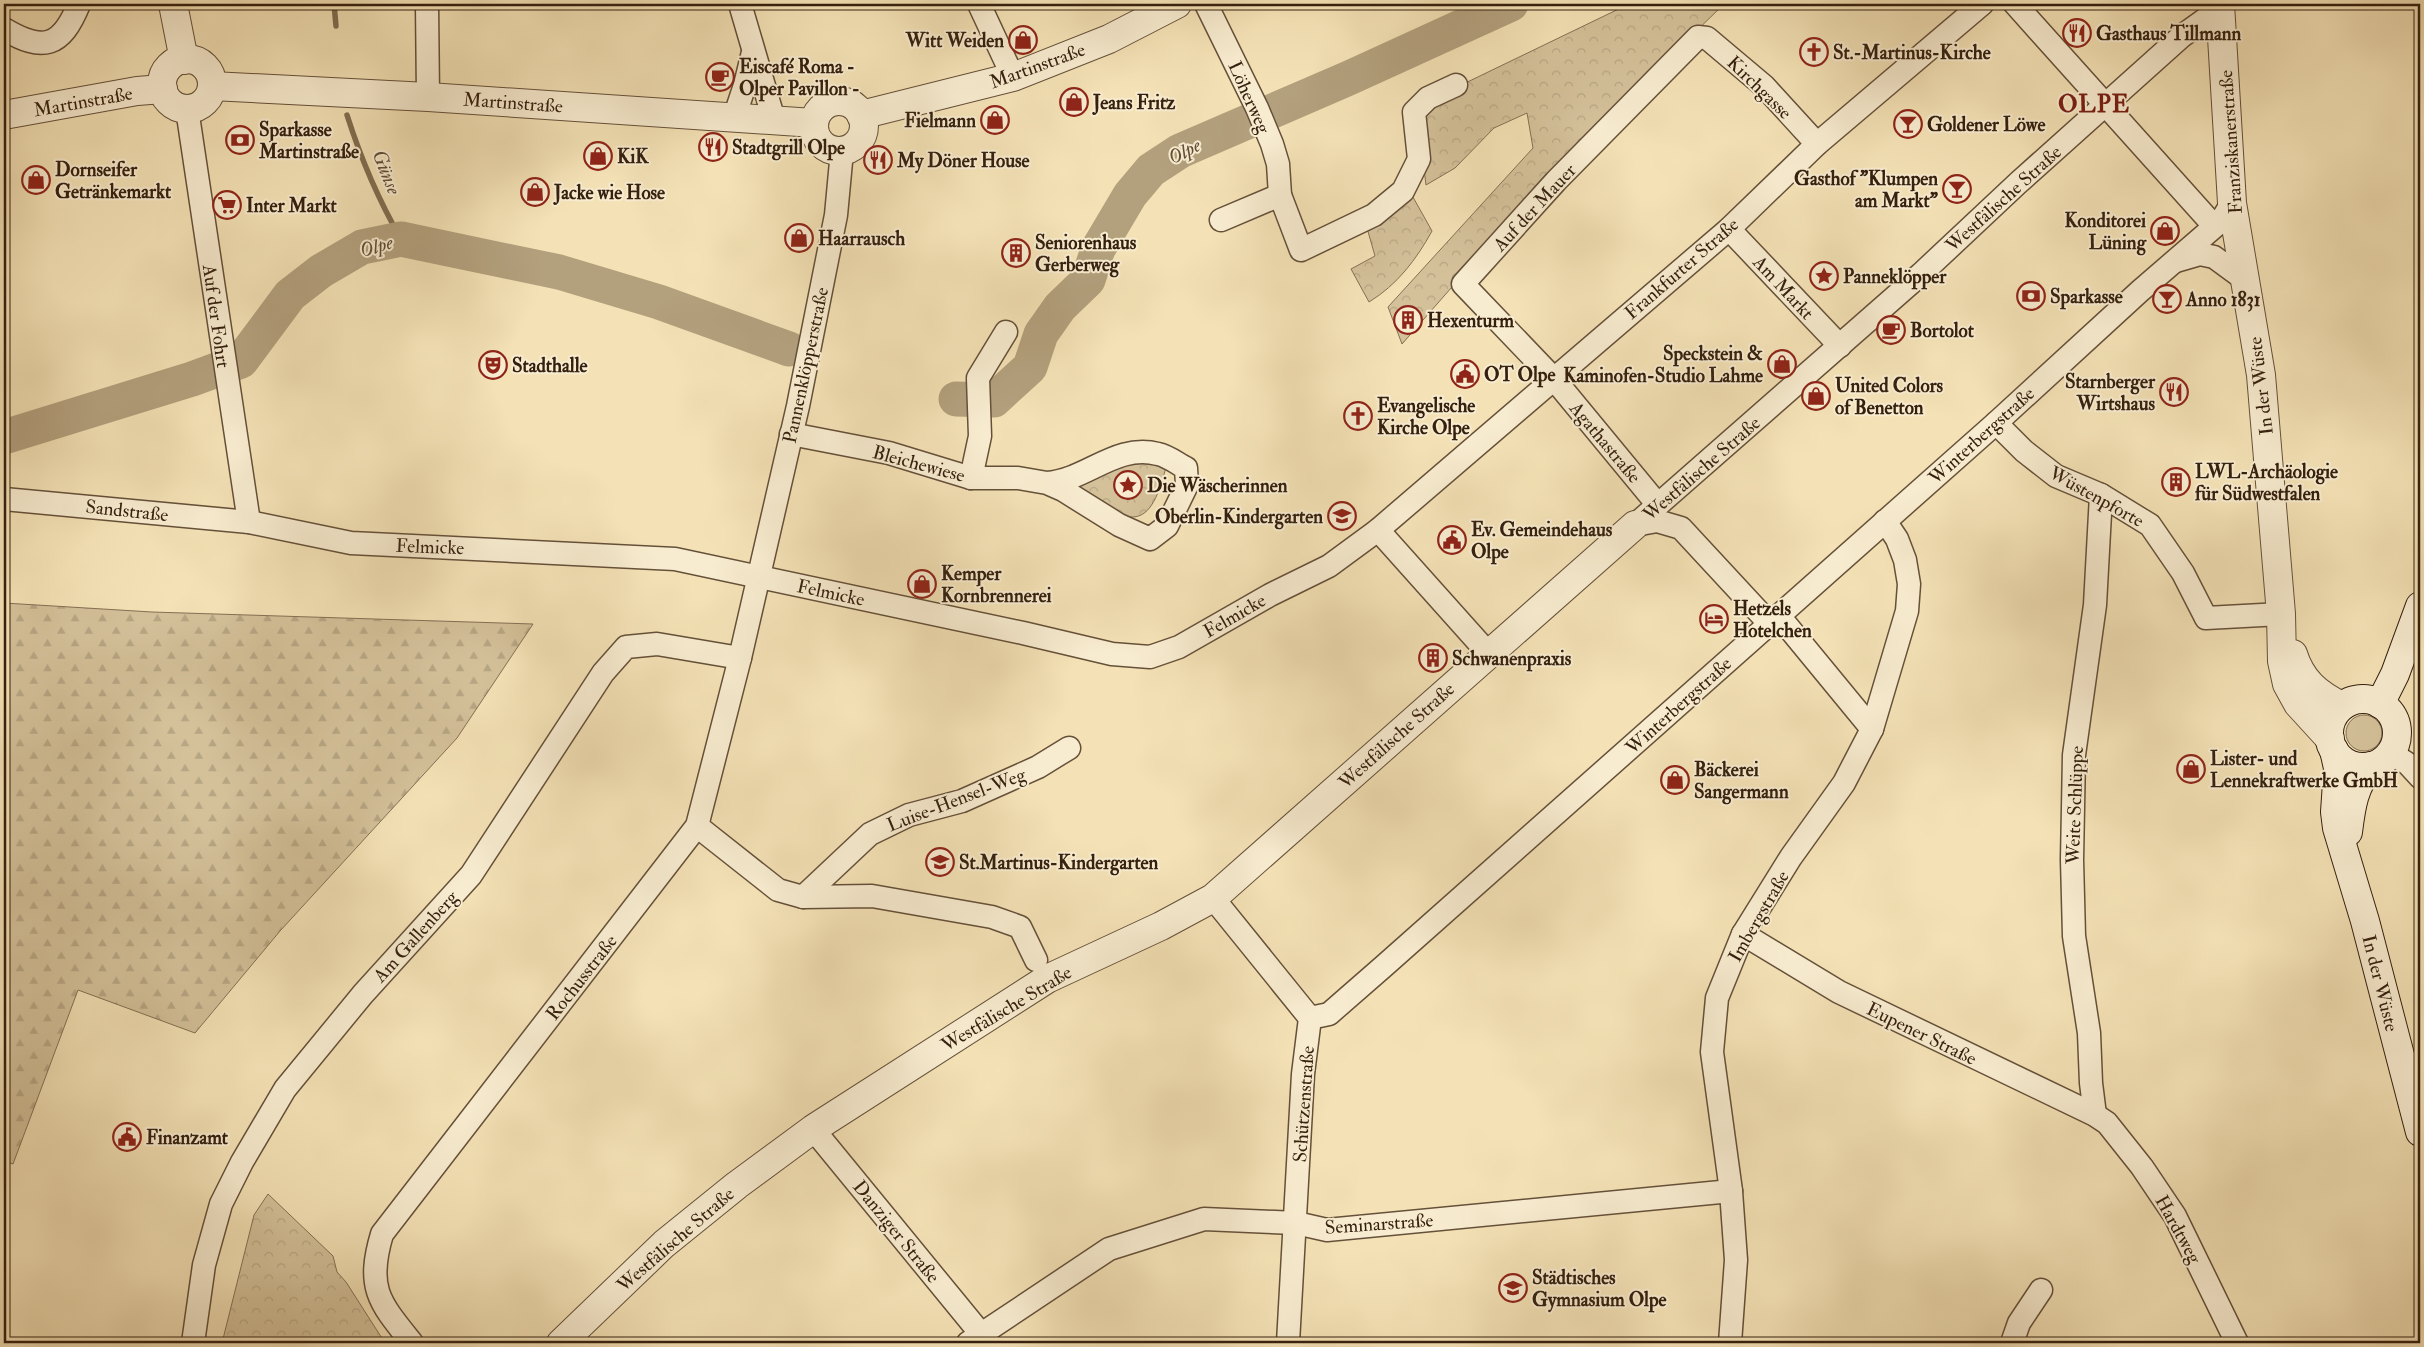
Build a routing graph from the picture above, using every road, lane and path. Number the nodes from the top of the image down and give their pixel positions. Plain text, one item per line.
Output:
1 (79, 4) edge
2 (173, 4) edge
3 (428, 4) edge
4 (740, 4) edge
5 (979, 4) edge
6 (1177, 4) edge
7 (1206, 4) edge
8 (1982, 4) edge
9 (2015, 4) edge
10 (2221, 6) edge
11 (4, 29) edge
12 (1698, 37) joint
13 (753, 51) junction
14 (184, 60) junction
15 (1013, 77) junction
16 (1456, 85) dead end
17 (212, 86) junction
18 (162, 89) junction
19 (428, 96) junction
20 (2107, 104) junction
21 (186, 109) junction
22 (4, 115) edge
23 (861, 115) junction
24 (734, 118) junction
25 (774, 120) junction
26 (814, 123) junction
27 (1817, 144) junction
28 (842, 151) junction
29 (1280, 195) junction
30 (2232, 203) junction
31 (2207, 218) dead end
32 (1221, 220) dead end
33 (1728, 228) junction
34 (2175, 262) junction
35 (2244, 279) junction
36 (1006, 332) dead end
37 (1840, 346) junction
38 (1554, 379) junction
39 (1996, 423) junction
40 (790, 434) junction
41 (971, 478) junction
42 (1047, 483) junction
43 (1682, 484) junction
44 (2100, 494) junction
45 (4, 498) edge
46 (1658, 505) junction
47 (1885, 521) junction
48 (249, 522) junction
49 (1634, 525) junction
50 (1681, 528) junction
51 (1378, 530) junction
52 (759, 576) junction
53 (2420, 606) edge
54 (2281, 614) junction
55 (1774, 620) junction
56 (1488, 653) junction
57 (740, 658) junction
58 (2380, 704) junction
59 (2342, 706) junction
60 (1872, 729) junction
61 (2332, 745) junction
62 (1069, 748) dead end
63 (2381, 760) junction
64 (2420, 777) edge
65 (697, 826) junction
66 (2349, 863) junction
67 (803, 897) junction
68 (1213, 898) junction
69 (1743, 934) junction
70 (1036, 960) dead end
71 (1310, 1018) junction
72 (2101, 1119) junction
73 (813, 1129) junction
74 (2420, 1132) edge
75 (1731, 1191) junction
76 (1296, 1223) junction
77 (2041, 1290) dead end
78 (974, 1339) edge
79 (193, 1343) edge
80 (412, 1343) edge
81 (561, 1343) edge
82 (1288, 1343) edge
83 (1730, 1343) edge
84 (2012, 1343) edge
85 (2237, 1343) edge

1 - 11 street
2 - 14 street
3 - 19 street
4 - 13 street
5 - 15 street
6 - 15 street, Martinstraße
7 - 29 street, Löherweg
8 - 27 street, Frankfurter Straße
9 - 20 street
10 - 20 street, Westfälische Straße
10 - 30 street, Franziskanerstraße
12 - 27 street, Kirchgasse
12 - 38 street, Auf der Mauer
13 - 24 street
13 - 25 street
14 - 17 street
14 - 18 street
15 - 23 street, Martinstraße
16 - 29 street, Löherweg
17 - 19 street, Martinstraße
17 - 21 street
18 - 21 street
18 - 22 street, Martinstraße
19 - 24 street, Martinstraße
20 - 31 street
20 - 37 street, Westfälische Straße
21 - 48 street, Auf der Fohrt
23 - 26 street
23 - 28 street
24 - 25 street, Martinstraße
25 - 26 street, Martinstraße
26 - 28 street
27 - 33 street, Frankfurter Straße
28 - 40 street, Pannenklöpperstraße
29 - 32 street
30 - 34 street, Winterbergstraße
30 - 35 street, Franziskanerstraße
33 - 37 street, Am Markt
33 - 38 street, Frankfurter Straße
34 - 35 street, Winterbergstraße
34 - 39 street, Winterbergstraße
35 - 54 street, In der Wüste
36 - 41 street
37 - 43 street, Westfälische Straße
38 - 46 street, Agathastraße
38 - 51 street, Frankfurter Straße
39 - 44 street, Wüstenpforte
39 - 47 street, Winterbergstraße
40 - 41 street, Bleichewiese
40 - 52 street, Pannenklöpperstraße
41 - 42 street, Bleichewiese
42 - 42 street, Bleichewiese
43 - 46 street, Westfälische Straße
43 - 50 street
44 - 54 street, Wüstenpforte
44 - 72 street, Weite Schlüppe
45 - 48 street, Sandstraße
46 - 49 street, Westfälische Straße
47 - 55 street, Winterbergstraße
47 - 60 street, Imbergstraße
48 - 52 street, Felmicke
49 - 50 street
49 - 56 street, Westfälische Straße
50 - 55 street
51 - 52 street, Felmicke
51 - 56 street
52 - 57 street, Rochusstraße
53 - 58 street
54 - 59 street, In der Wüste
54 - 61 street, In der Wüste
55 - 60 street
55 - 71 street, Winterbergstraße
56 - 68 street, Westfälische Straße
57 - 65 street, Rochusstraße
57 - 79 street, Am Gallenberg
58 - 59 street
58 - 63 street
59 - 61 street
60 - 69 street, Imbergstraße
61 - 63 street
61 - 66 street, In der Wüste
62 - 67 street, Luise-Hensel-Weg
63 - 64 street
63 - 66 street, In der Wüste
65 - 67 street
65 - 80 street, Rochusstraße
66 - 74 street, In der Wüste
67 - 70 street
68 - 71 street, Schützenstraße
68 - 73 street, Westfälische Straße
69 - 72 street, Eupener Straße
69 - 75 street, Imbergstraße
71 - 76 street, Schützenstraße
72 - 85 street, Hardtweg
73 - 78 street, Danziger Straße
73 - 81 street, Westfälische Straße
75 - 76 street, Seminarstraße
75 - 83 street, Imbergstraße
76 - 78 street, Seminarstraße
76 - 82 street, Schützenstraße
77 - 84 street

